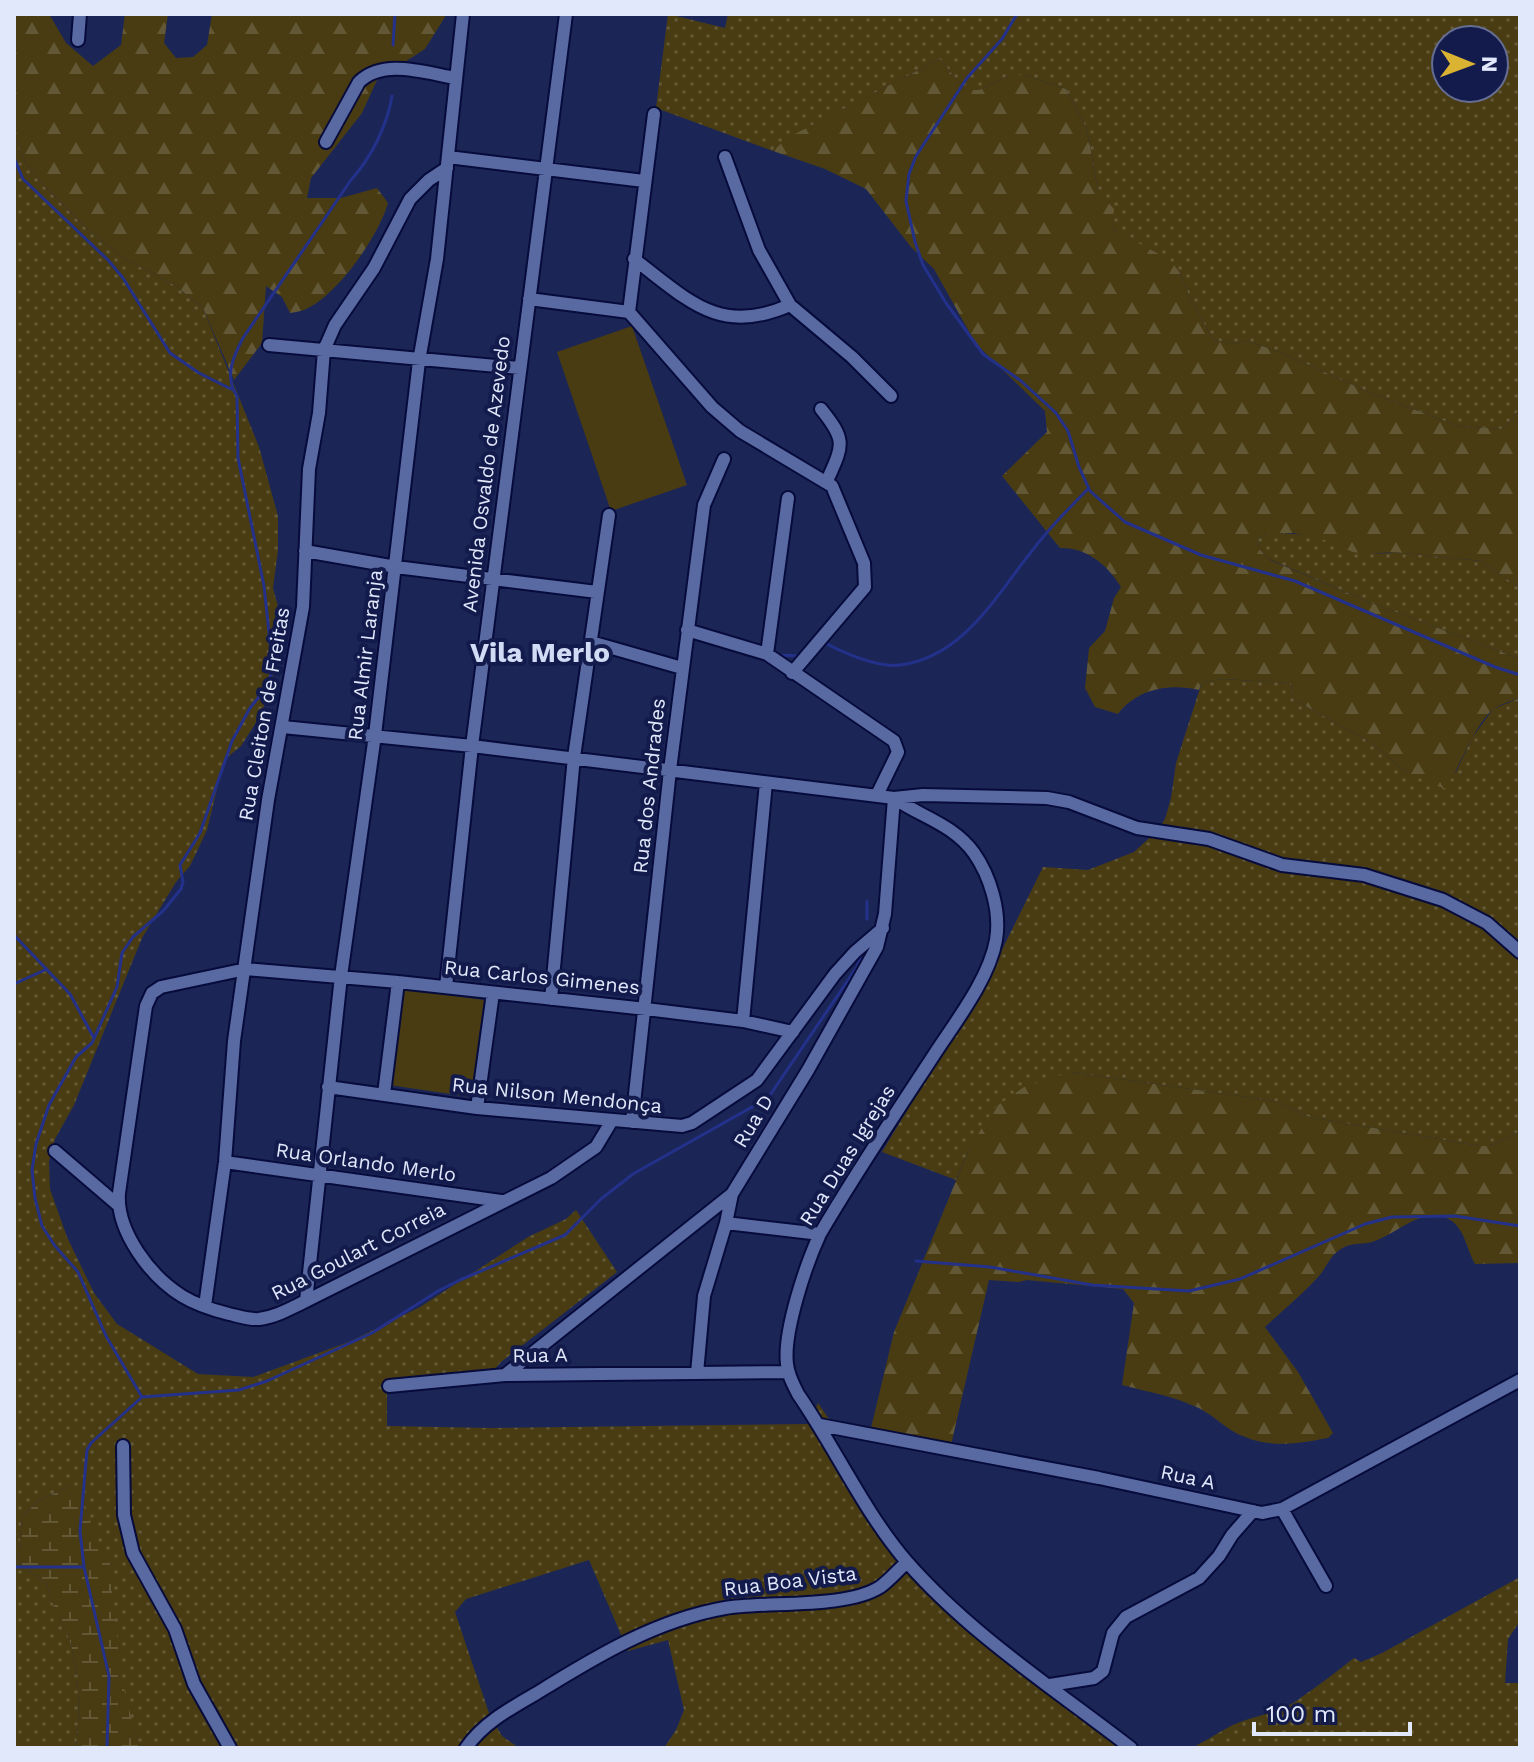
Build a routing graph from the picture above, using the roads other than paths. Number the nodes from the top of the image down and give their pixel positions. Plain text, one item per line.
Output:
1 (80, 14) edge
2 (463, 14) edge
3 (566, 14) edge
4 (78, 40) dead end
5 (456, 78) junction
6 (654, 114) dead end
7 (326, 142) dead end
8 (725, 157) dead end
9 (448, 162) junction
10 (545, 170) junction
11 (644, 181) junction
12 (634, 259) junction
13 (529, 299) junction
14 (790, 305) junction
15 (629, 312) junction
16 (269, 345) dead end
17 (324, 350) junction
18 (419, 361) junction
19 (519, 368) junction
20 (891, 396) dead end
21 (821, 409) dead end
22 (724, 459) dead end
23 (827, 481) junction
24 (788, 498) dead end
25 (609, 515) dead end
26 (305, 551) junction
27 (396, 567) junction
28 (493, 577) junction
29 (597, 592) junction
30 (687, 630) junction
31 (591, 642) junction
32 (767, 654) junction
33 (682, 668) junction
34 (792, 673) junction
35 (283, 727) junction
36 (375, 735) junction
37 (472, 746) junction
38 (574, 757) junction
39 (670, 770) junction
40 (766, 783) junction
41 (877, 795) junction
42 (894, 798) junction
43 (883, 928) junction
44 (1520, 952) edge
45 (246, 969) junction
46 (341, 976) junction
47 (398, 982) junction
48 (446, 987) junction
49 (493, 993) junction
50 (551, 999) junction
51 (646, 1009) junction
52 (743, 1021) junction
53 (793, 1032) junction
54 (328, 1087) junction
55 (384, 1094) junction
56 (477, 1108) junction
57 (611, 1122) junction
58 (632, 1122) junction
59 (55, 1151) dead end
60 (225, 1162) junction
61 (321, 1175) junction
62 (732, 1194) junction
63 (501, 1201) junction
64 (118, 1205) junction
65 (726, 1223) junction
66 (820, 1234) junction
67 (306, 1301) junction
68 (205, 1306) junction
69 (788, 1372) junction
70 (697, 1373) junction
71 (505, 1375) junction
72 (1520, 1380) edge
73 (389, 1386) dead end
74 (820, 1425) junction
75 (123, 1446) dead end
76 (1282, 1509) junction
77 (1253, 1511) junction
78 (907, 1562) junction
79 (1326, 1586) dead end
80 (1050, 1685) junction
81 (230, 1748) edge
82 (466, 1748) edge
83 (1131, 1748) edge

1 - 4 street
2 - 5 street, Rua Almir Laranja
3 - 10 street, Avenida Osvaldo de Azevedo
5 - 7 street
5 - 9 street, Rua Almir Laranja
6 - 11 street
8 - 14 street
9 - 10 street
9 - 17 street, Rua Cleiton de Freitas
9 - 18 street, Rua Almir Laranja
10 - 11 street
10 - 13 street, Avenida Osvaldo de Azevedo
11 - 12 street
12 - 14 street
12 - 15 street
13 - 15 street
13 - 19 street, Avenida Osvaldo de Azevedo
14 - 20 street
15 - 23 street
16 - 17 street
17 - 18 street
17 - 26 street, Rua Cleiton de Freitas
18 - 19 street
18 - 27 street, Rua Almir Laranja
19 - 28 street, Avenida Osvaldo de Azevedo
21 - 23 street
22 - 30 street, Rua dos Andrades
23 - 34 street
24 - 32 street
25 - 29 street
26 - 27 street
26 - 35 street, Rua Cleiton de Freitas
27 - 28 street
27 - 36 street, Rua Almir Laranja
28 - 29 street
28 - 37 street, Avenida Osvaldo de Azevedo
29 - 31 street
30 - 32 street
30 - 33 street, Rua dos Andrades
31 - 33 street
31 - 38 street
32 - 34 street
33 - 39 street, Rua dos Andrades
34 - 41 street
35 - 36 street
35 - 45 street, Rua Cleiton de Freitas
36 - 37 street
36 - 46 street, Rua Almir Laranja
37 - 38 street
37 - 48 street, Avenida Osvaldo de Azevedo
38 - 39 street
38 - 50 street
39 - 40 street
39 - 51 street, Rua dos Andrades
40 - 41 street
40 - 52 street
41 - 42 street
42 - 43 street, Rua D
42 - 44 street
42 - 66 street, Rua Duas Igrejas
43 - 53 street
43 - 62 street, Rua D
45 - 46 street, Rua Carlos Gimenes
45 - 60 street, Rua Cleiton de Freitas
45 - 64 street, Rua Carlos Gimenes
46 - 47 street, Rua Carlos Gimenes
46 - 54 street, Rua Almir Laranja
47 - 48 street, Rua Carlos Gimenes
47 - 55 street
48 - 49 street, Rua Carlos Gimenes
49 - 50 street, Rua Carlos Gimenes
49 - 56 street
50 - 51 street, Rua Carlos Gimenes
51 - 52 street, Rua Carlos Gimenes
51 - 58 street, Rua dos Andrades
52 - 53 street, Rua Carlos Gimenes
53 - 58 street, Rua Nilson Mendonça
54 - 55 street, Rua Nilson Mendonça
54 - 61 street, Rua Almir Laranja
55 - 56 street, Rua Nilson Mendonça
56 - 57 street, Rua Nilson Mendonça
57 - 58 street, Rua Nilson Mendonça
57 - 63 street, Rua Goulart Correia
59 - 64 street
60 - 61 street, Rua Orlando Merlo
60 - 68 street, Rua Cleiton de Freitas
61 - 63 street, Rua Orlando Merlo
61 - 67 street, Rua Almir Laranja
62 - 65 street
62 - 71 street, Rua D
63 - 67 street, Rua Goulart Correia
64 - 68 street, Rua Goulart Correia
65 - 66 street
65 - 70 street
66 - 69 street, Rua Duas Igrejas
67 - 68 street, Rua Goulart Correia
69 - 70 street, Rua A
69 - 74 street
70 - 71 street, Rua A
71 - 73 street, Rua A
72 - 76 street, Rua A
74 - 77 street, Rua A
74 - 78 street
75 - 81 street
76 - 77 street, Rua A
76 - 79 street
77 - 80 street
78 - 80 street
78 - 82 street, Rua Boa Vista
80 - 83 street

